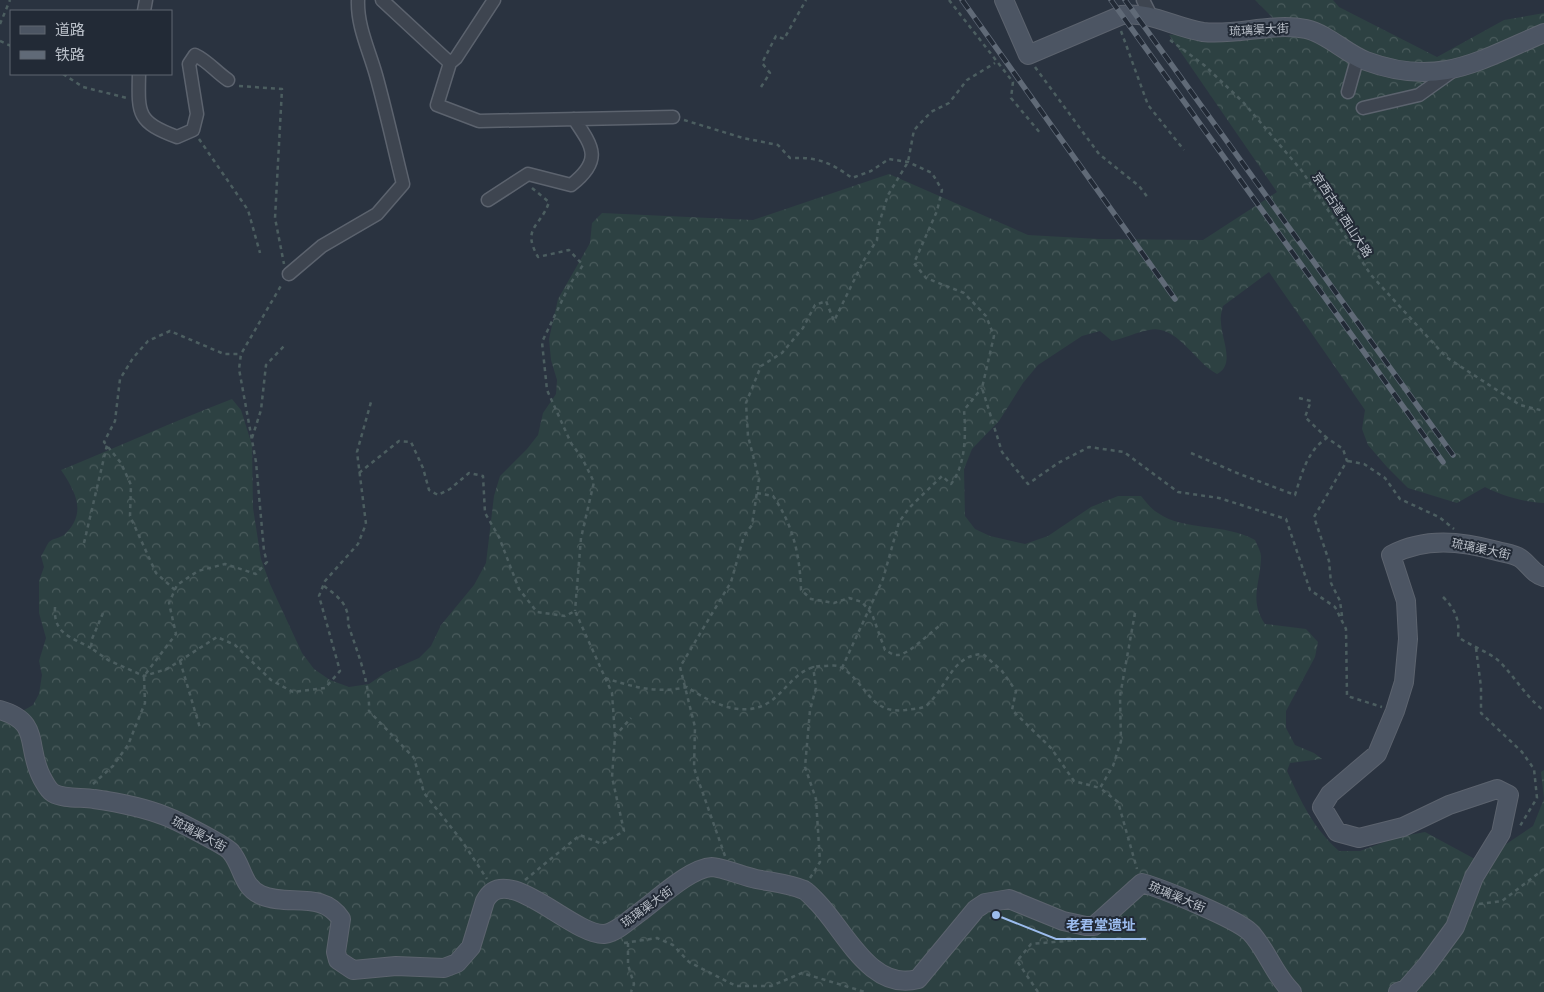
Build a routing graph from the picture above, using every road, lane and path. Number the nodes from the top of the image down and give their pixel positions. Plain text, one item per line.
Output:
1 (10, 0) edge
2 (358, 0) edge
3 (382, 0) edge
4 (494, 0) edge
5 (806, 0) edge
6 (949, 0) edge
7 (1004, 0) edge
8 (1143, 0) edge
9 (1114, 18) junction
10 (1152, 18) junction
11 (0, 24) edge
12 (1544, 33) edge
13 (1165, 36) dead end
14 (1028, 55) junction
15 (1358, 56) junction
16 (450, 63) junction
17 (996, 63) junction
18 (1454, 70) junction
19 (65, 75) edge
20 (139, 75) edge
21 (228, 80) joint
22 (761, 87) dead end
23 (1348, 92) dead end
24 (138, 101) junction
25 (1363, 108) dead end
26 (673, 117) joint
27 (574, 119) junction
28 (193, 130) junction
29 (1041, 134) dead end
30 (1184, 150) dead end
31 (908, 162) junction
32 (520, 179) junction
33 (488, 200) dead end
34 (1149, 200) dead end
35 (260, 253) dead end
36 (289, 274) junction
37 (284, 346) dead end
38 (241, 354) junction
39 (982, 388) junction
40 (1299, 398) dead end
41 (371, 402) dead end
42 (1544, 411) edge
43 (1327, 438) junction
44 (252, 439) junction
45 (107, 445) junction
46 (1192, 453) dead end
47 (1347, 461) junction
48 (358, 473) junction
49 (757, 493) junction
50 (1462, 533) dead end
51 (84, 543) dead end
52 (1544, 577) edge
53 (323, 586) junction
54 (175, 590) junction
55 (1443, 597) dead end
56 (55, 607) dead end
57 (868, 609) junction
58 (575, 611) junction
59 (103, 612) dead end
60 (1135, 613) dead end
61 (1342, 620) junction
62 (942, 624) dead end
63 (91, 648) junction
64 (1476, 648) junction
65 (180, 660) junction
66 (813, 666) junction
67 (842, 669) junction
68 (144, 676) junction
69 (605, 678) junction
70 (687, 688) junction
71 (0, 710) edge
72 (1395, 711) junction
73 (1544, 711) edge
74 (631, 718) dead end
75 (200, 728) dead end
76 (615, 736) junction
77 (1100, 788) junction
78 (80, 797) junction
79 (1501, 833) junction
80 (1544, 869) edge
81 (731, 873) junction
82 (1142, 883) junction
83 (497, 889) junction
84 (514, 890) junction
85 (805, 890) junction
86 (1463, 906) junction
87 (1080, 940) dead end
88 (620, 943) dead end
89 (628, 943) junction
90 (631, 992) edge
91 (865, 992) edge
92 (1038, 992) edge
93 (1292, 992) edge
94 (1398, 992) edge

1 - 11 path
2 - 36 street
3 - 16 street
4 - 16 street
5 - 22 path
6 - 17 path
7 - 14 street
8 - 10 street
9 - 10 street, 琉璃渠大街
9 - 14 street, 琉璃渠大街
9 - 30 path
10 - 15 street, 琉璃渠大街
12 - 18 street, 琉璃渠大街
13 - 42 path, 京西古道·西山大路
14 - 34 path
15 - 18 street, 琉璃渠大街
15 - 23 street
16 - 27 street
17 - 29 path
17 - 31 path
18 - 25 street
19 - 24 path
20 - 24 street
21 - 28 street
21 - 36 path
24 - 28 street
26 - 27 street
26 - 31 path
27 - 32 street
28 - 35 path
31 - 39 path
31 - 49 path
32 - 33 street
32 - 58 path
36 - 38 path
37 - 44 path
38 - 44 path
38 - 45 path
39 - 57 path
39 - 61 path
40 - 43 path
41 - 48 path
43 - 46 path
43 - 47 path
44 - 54 path
45 - 51 path
45 - 54 path
47 - 50 path
47 - 61 path
48 - 53 path
48 - 58 path
49 - 57 path
49 - 70 path
52 - 72 street, 琉璃渠大街
53 - 65 path
53 - 83 path
54 - 68 path
55 - 64 path
56 - 63 path
57 - 62 path
57 - 67 path
58 - 69 path
59 - 63 path
60 - 77 path
61 - 72 path
63 - 68 path
64 - 73 path
64 - 79 path
65 - 68 path
65 - 75 path
66 - 67 path
66 - 70 path
66 - 85 path
67 - 77 path
68 - 78 path
69 - 70 path
69 - 76 path
70 - 81 path
71 - 78 street, 琉璃渠大街
72 - 79 street, 琉璃渠大街
74 - 76 path
76 - 84 path
77 - 82 path
78 - 83 street, 琉璃渠大街
79 - 86 street, 琉璃渠大街
80 - 86 path
81 - 84 street, 琉璃渠大街
81 - 85 street, 琉璃渠大街
82 - 85 street, 琉璃渠大街
82 - 93 street, 琉璃渠大街
83 - 84 street, 琉璃渠大街
86 - 94 street, 琉璃渠大街
87 - 92 path
88 - 89 path
89 - 90 path
89 - 91 path

